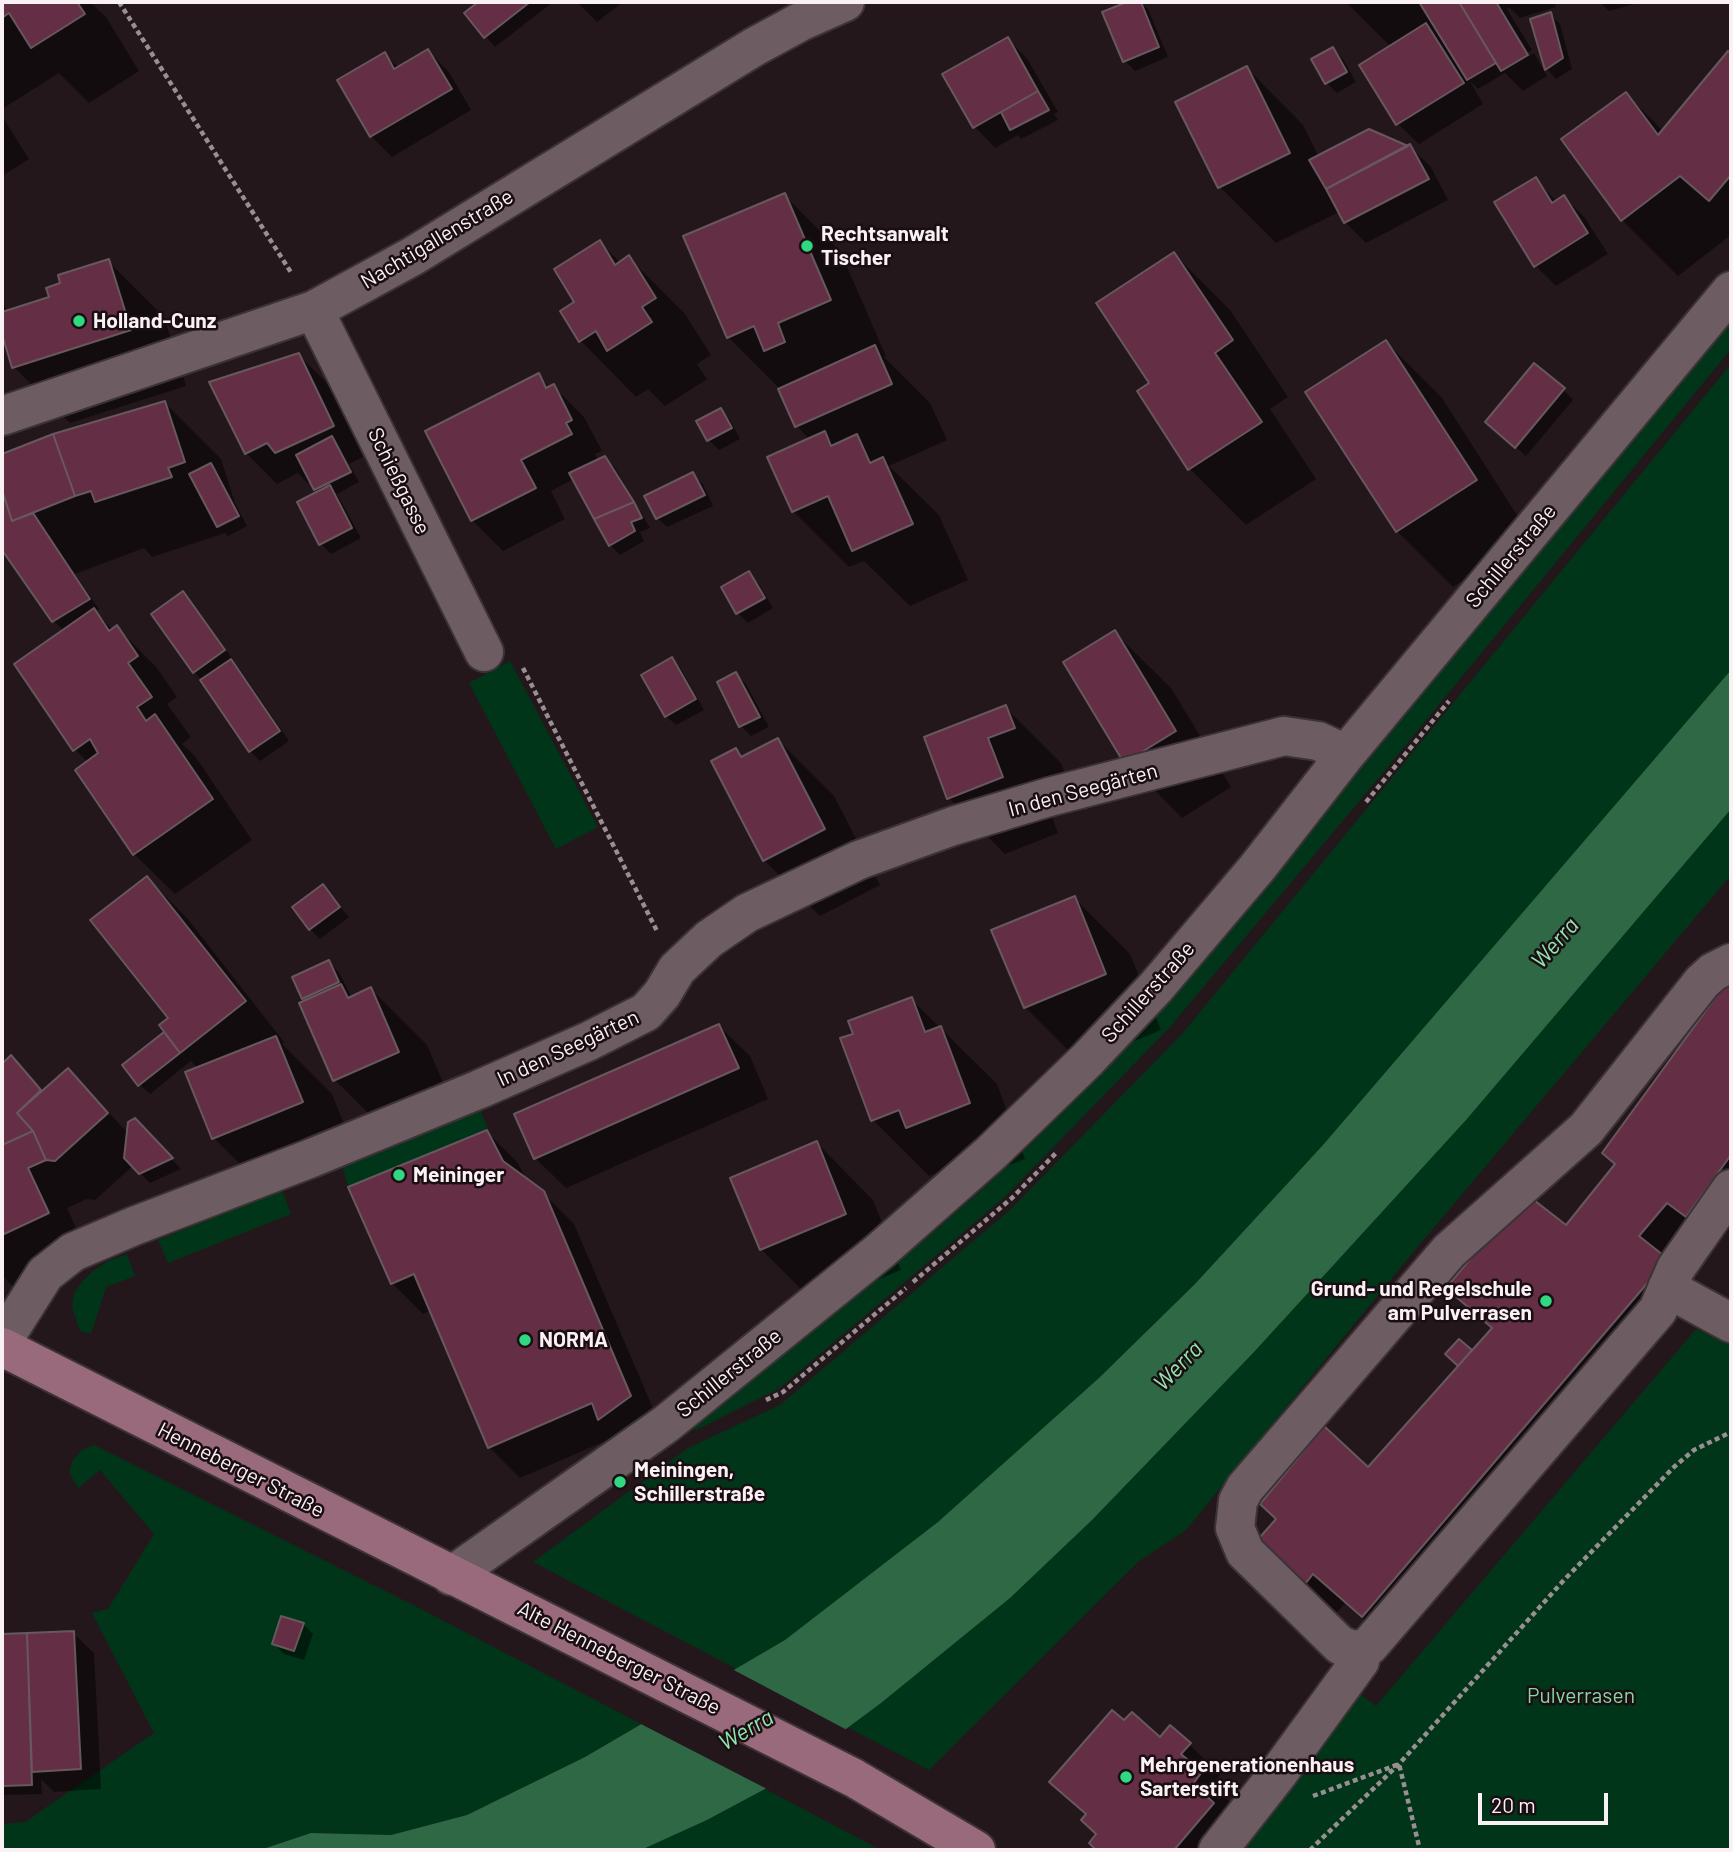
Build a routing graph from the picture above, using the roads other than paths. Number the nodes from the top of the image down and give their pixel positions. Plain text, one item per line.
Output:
1 (845, 2) edge
2 (1731, 291) edge
3 (314, 310) junction
4 (2, 416) edge
5 (484, 652) road end
6 (1346, 754) junction
7 (1731, 963) edge
8 (1731, 1189) edge
9 (1667, 1288) junction
10 (1720, 1318) edge
11 (2, 1345) edge
12 (480, 1589) junction
13 (1354, 1665) junction
14 (976, 1850) edge
15 (1218, 1850) edge

1 - 3 street, Nachtigallenstraße
2 - 6 street, Schillerstraße
3 - 4 street, Nachtigallenstraße
3 - 5 street, Schießgasse
6 - 11 street, In den Seegärten
6 - 12 street, Schillerstraße
7 - 13 street
8 - 9 street
9 - 10 street
9 - 13 street
11 - 12 main road, Henneberger Straße
12 - 14 main road, Alte Henneberger Straße
13 - 15 street

